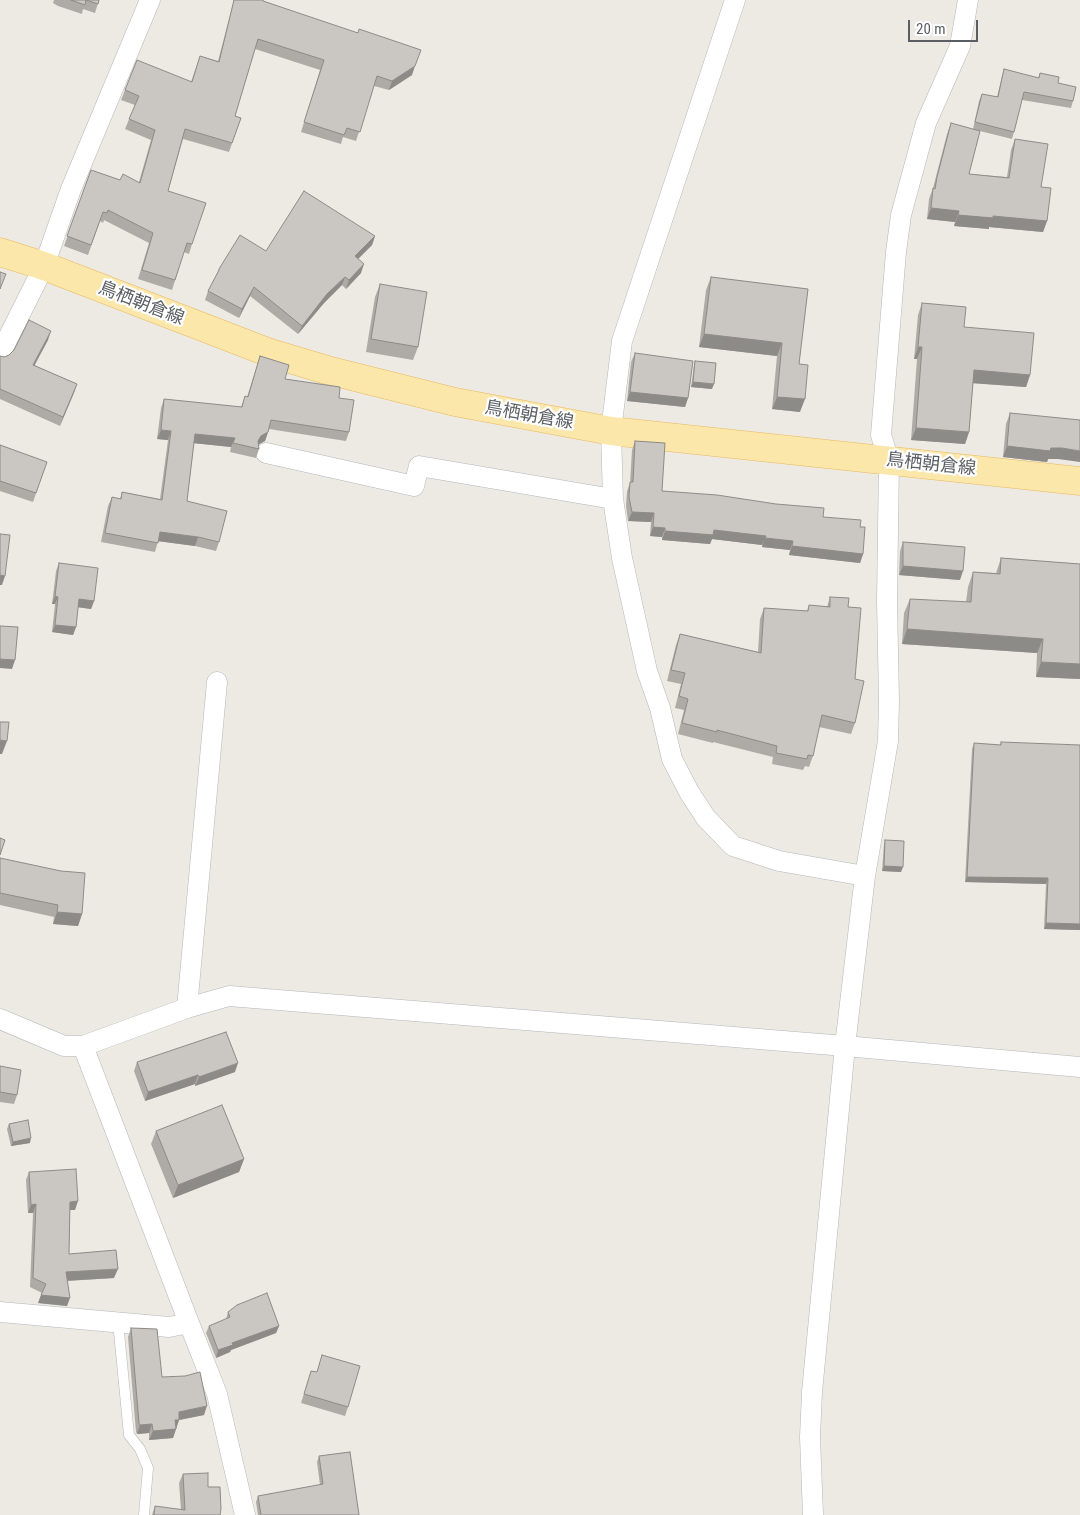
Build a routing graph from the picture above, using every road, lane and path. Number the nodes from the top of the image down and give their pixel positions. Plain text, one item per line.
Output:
1 (150, 0) edge
2 (735, 0) edge
3 (968, 0) edge
4 (0, 252) edge
5 (44, 266) junction
6 (0, 354) edge
7 (611, 431) junction
8 (266, 453) dead end
9 (889, 461) junction
10 (1080, 480) edge
11 (613, 499) junction
12 (217, 682) dead end
13 (865, 876) junction
14 (187, 1008) junction
15 (0, 1019) edge
16 (83, 1046) junction
17 (845, 1046) junction
18 (1080, 1067) edge
19 (0, 1312) edge
20 (118, 1322) junction
21 (189, 1323) junction
22 (144, 1515) edge
23 (246, 1515) edge
24 (814, 1515) edge

1 - 5 street
2 - 7 street
3 - 9 street
4 - 5 main road, 鳥栖朝倉線
5 - 6 street
5 - 7 main road, 鳥栖朝倉線
7 - 9 main road, 鳥栖朝倉線
7 - 11 street
8 - 11 street
9 - 10 main road, 鳥栖朝倉線
9 - 13 street
11 - 13 street
12 - 14 street
13 - 17 street
14 - 16 street
14 - 17 street
15 - 16 street
16 - 21 street
17 - 18 street
17 - 24 street
19 - 20 street
20 - 21 street
20 - 22 lane
21 - 23 street

